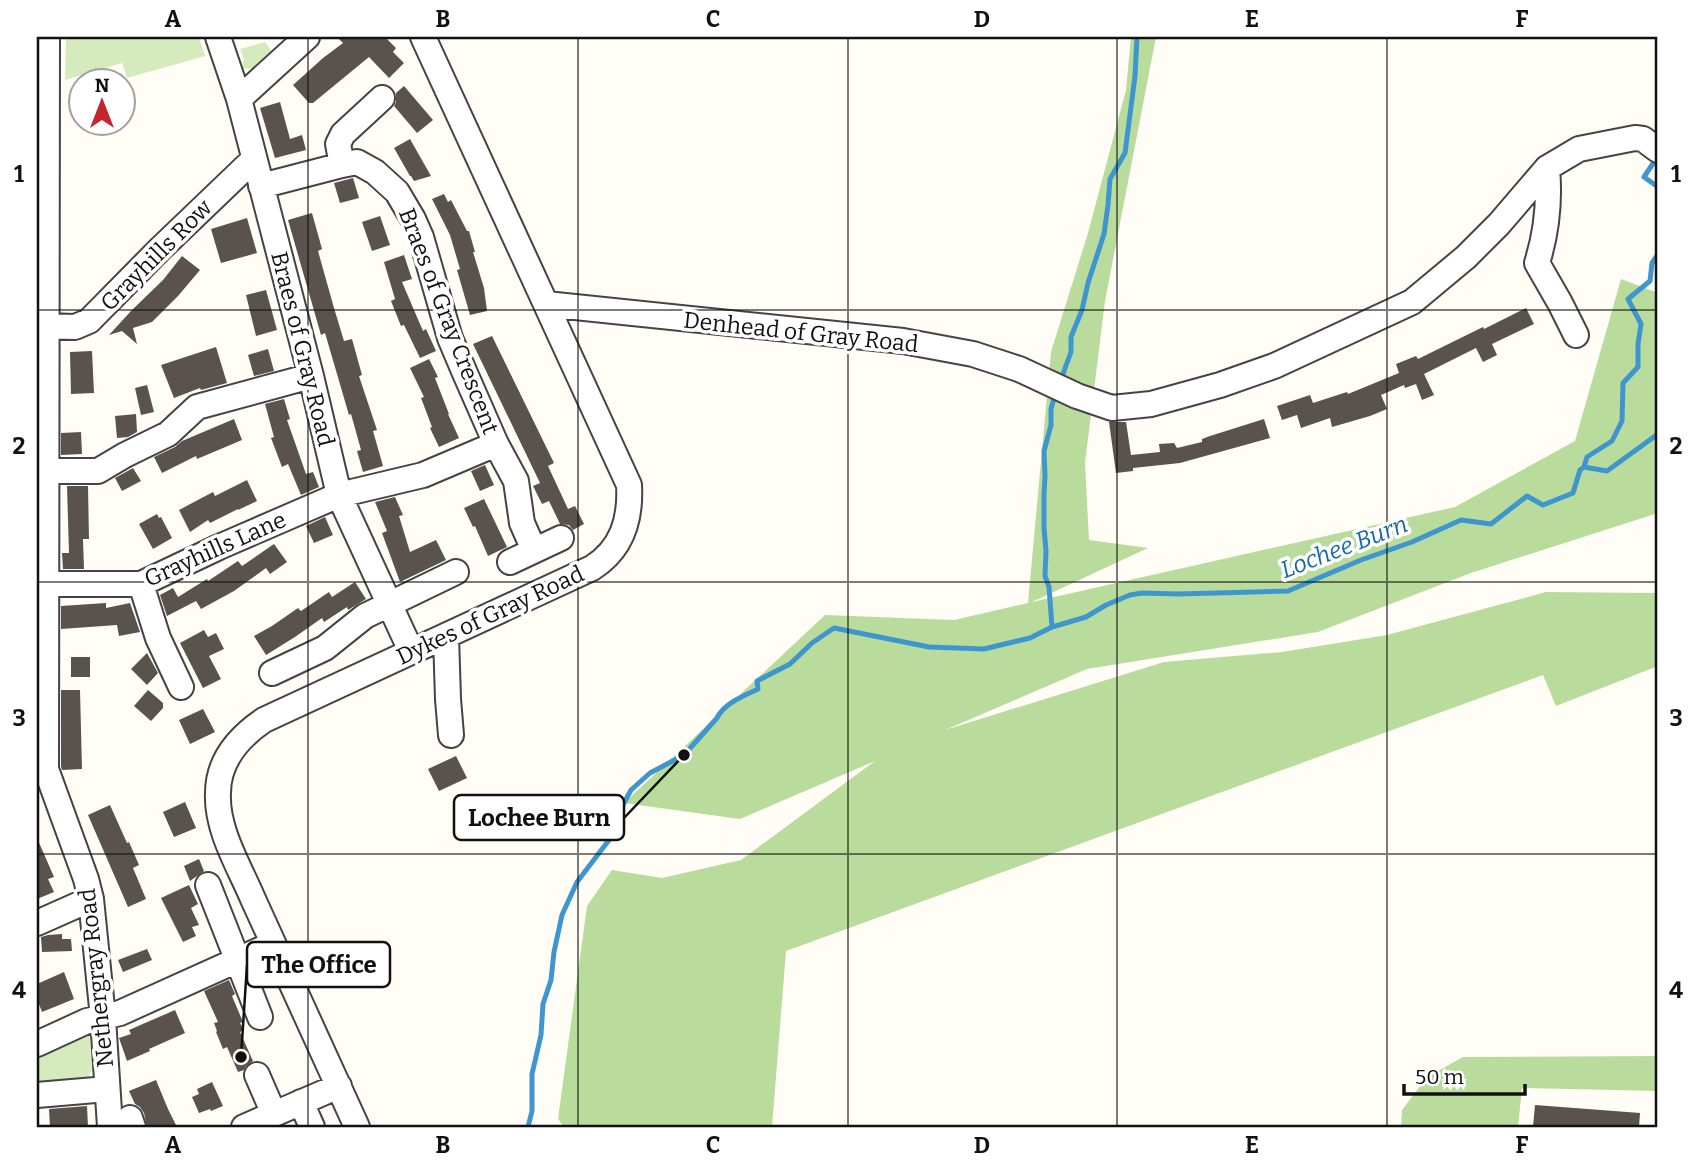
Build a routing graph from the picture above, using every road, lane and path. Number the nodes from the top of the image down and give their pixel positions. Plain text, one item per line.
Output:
1 (47, 37) edge
2 (218, 37) edge
3 (307, 37) edge
4 (423, 37) edge
5 (382, 98) dead end
6 (239, 99) junction
7 (42, 125) edge
8 (1651, 144) edge
9 (254, 159) junction
10 (342, 165) junction
11 (1547, 168) junction
12 (261, 186) junction
13 (546, 304) junction
14 (47, 326) junction
15 (1576, 335) dead end
16 (311, 376) junction
17 (41, 400) edge
18 (496, 444) junction
19 (46, 471) junction
20 (339, 495) junction
21 (561, 538) dead end
22 (534, 550) junction
23 (509, 562) dead end
24 (456, 572) dead end
25 (45, 584) junction
26 (141, 584) junction
27 (389, 604) junction
28 (446, 636) junction
29 (411, 652) junction
30 (41, 667) edge
31 (272, 673) dead end
32 (181, 687) dead end
33 (451, 735) dead end
34 (208, 885) dead end
35 (91, 899) junction
36 (37, 923) edge
37 (273, 944) junction
38 (238, 960) junction
39 (103, 1017) junction
40 (261, 1017) dead end
41 (37, 1044) edge
42 (257, 1075) dead end
43 (339, 1086) junction
44 (107, 1089) junction
45 (37, 1095) edge
46 (300, 1102) junction
47 (274, 1114) junction
48 (124, 1124) edge
49 (244, 1127) edge
50 (312, 1127) edge
51 (357, 1127) edge

1 - 7 street, Nethergray Road
2 - 6 street, Braes of Gray Road
3 - 6 street
4 - 13 street, Dykes of Gray Road
5 - 10 street
6 - 9 street, Braes of Gray Road
7 - 14 street, Nethergray Road
8 - 11 street, Denhead of Gray Road
9 - 12 street, Braes of Gray Road
9 - 14 street, Grayhills Row
10 - 12 street, Braes of Gray Crescent
10 - 18 street, Braes of Gray Crescent
11 - 13 street, Denhead of Gray Road
11 - 15 street
12 - 16 street, Braes of Gray Road
13 - 28 street, Dykes of Gray Road
14 - 17 street, Nethergray Road
16 - 19 street
16 - 20 street, Braes of Gray Road
17 - 19 street, Nethergray Road
18 - 20 street, Grayhills Lane
18 - 22 street, Braes of Gray Crescent
19 - 25 street, Nethergray Road
20 - 26 street, Grayhills Lane
20 - 27 street, Braes of Gray Road
21 - 22 street
22 - 23 street
24 - 27 street
25 - 26 street, Grayhills Lane
25 - 30 street, Nethergray Road
26 - 32 street
27 - 29 street, Braes of Gray Road
27 - 31 street
28 - 29 street, Dykes of Gray Road
28 - 33 street
29 - 37 street, Dykes of Gray Road
30 - 35 street, Nethergray Road
34 - 38 street
35 - 36 street
35 - 39 street, Nethergray Road
37 - 38 street
37 - 43 street, Dykes of Gray Road
38 - 39 street
38 - 40 street
39 - 41 street
39 - 44 street, Nethergray Road
42 - 47 street
43 - 46 street
43 - 51 street, Dykes of Gray Road
44 - 45 street
44 - 48 street, Nethergray Road
46 - 47 street
46 - 50 street
47 - 49 street

